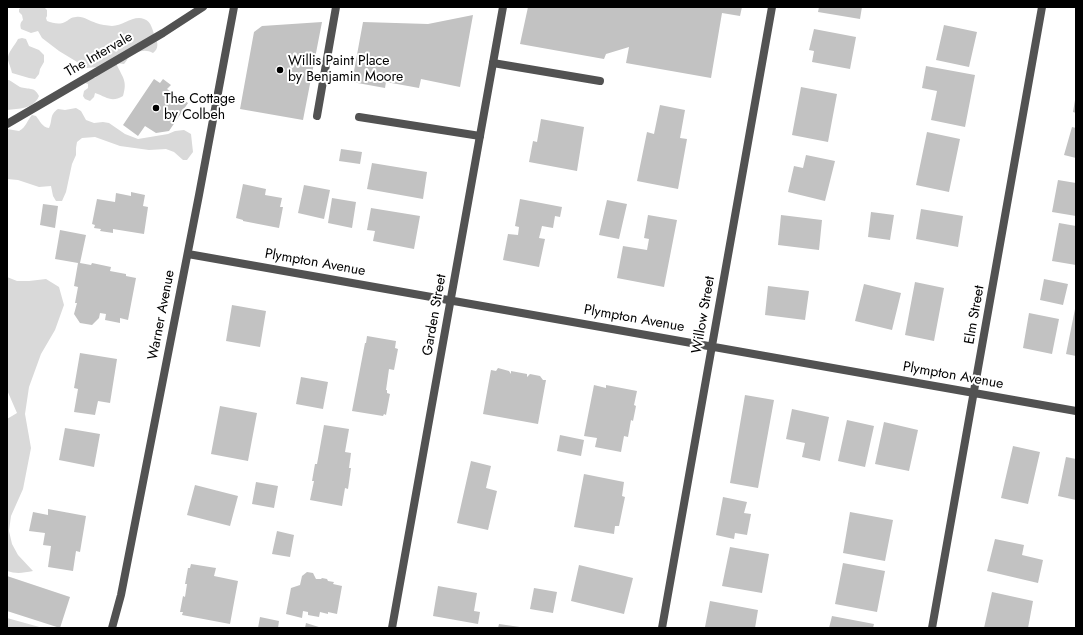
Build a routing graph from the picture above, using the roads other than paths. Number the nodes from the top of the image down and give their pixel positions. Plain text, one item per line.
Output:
1 (203, 7) edge
2 (234, 7) edge
3 (336, 7) edge
4 (503, 7) edge
5 (772, 7) edge
6 (1042, 7) edge
7 (493, 63) junction
8 (600, 81) dead end
9 (317, 116) dead end
10 (360, 117) dead end
11 (7, 124) edge
12 (480, 136) junction
13 (188, 254) junction
14 (451, 300) junction
15 (712, 346) junction
16 (974, 393) junction
17 (1076, 411) edge
18 (112, 628) edge
19 (392, 628) edge
20 (662, 628) edge
21 (932, 628) edge

1 - 11 street, The Intervale
2 - 13 street, Warner Avenue
3 - 9 street
4 - 7 street, Garden Street
5 - 15 street, Willow Street
6 - 16 street, Elm Street
7 - 8 street
7 - 12 street, Garden Street
10 - 12 street
12 - 14 street, Garden Street
13 - 14 street, Plympton Avenue
13 - 18 street, Warner Avenue
14 - 15 street, Plympton Avenue
14 - 19 street, Garden Street
15 - 16 street, Plympton Avenue
15 - 20 street, Willow Street
16 - 17 street, Plympton Avenue
16 - 21 street, Elm Street

